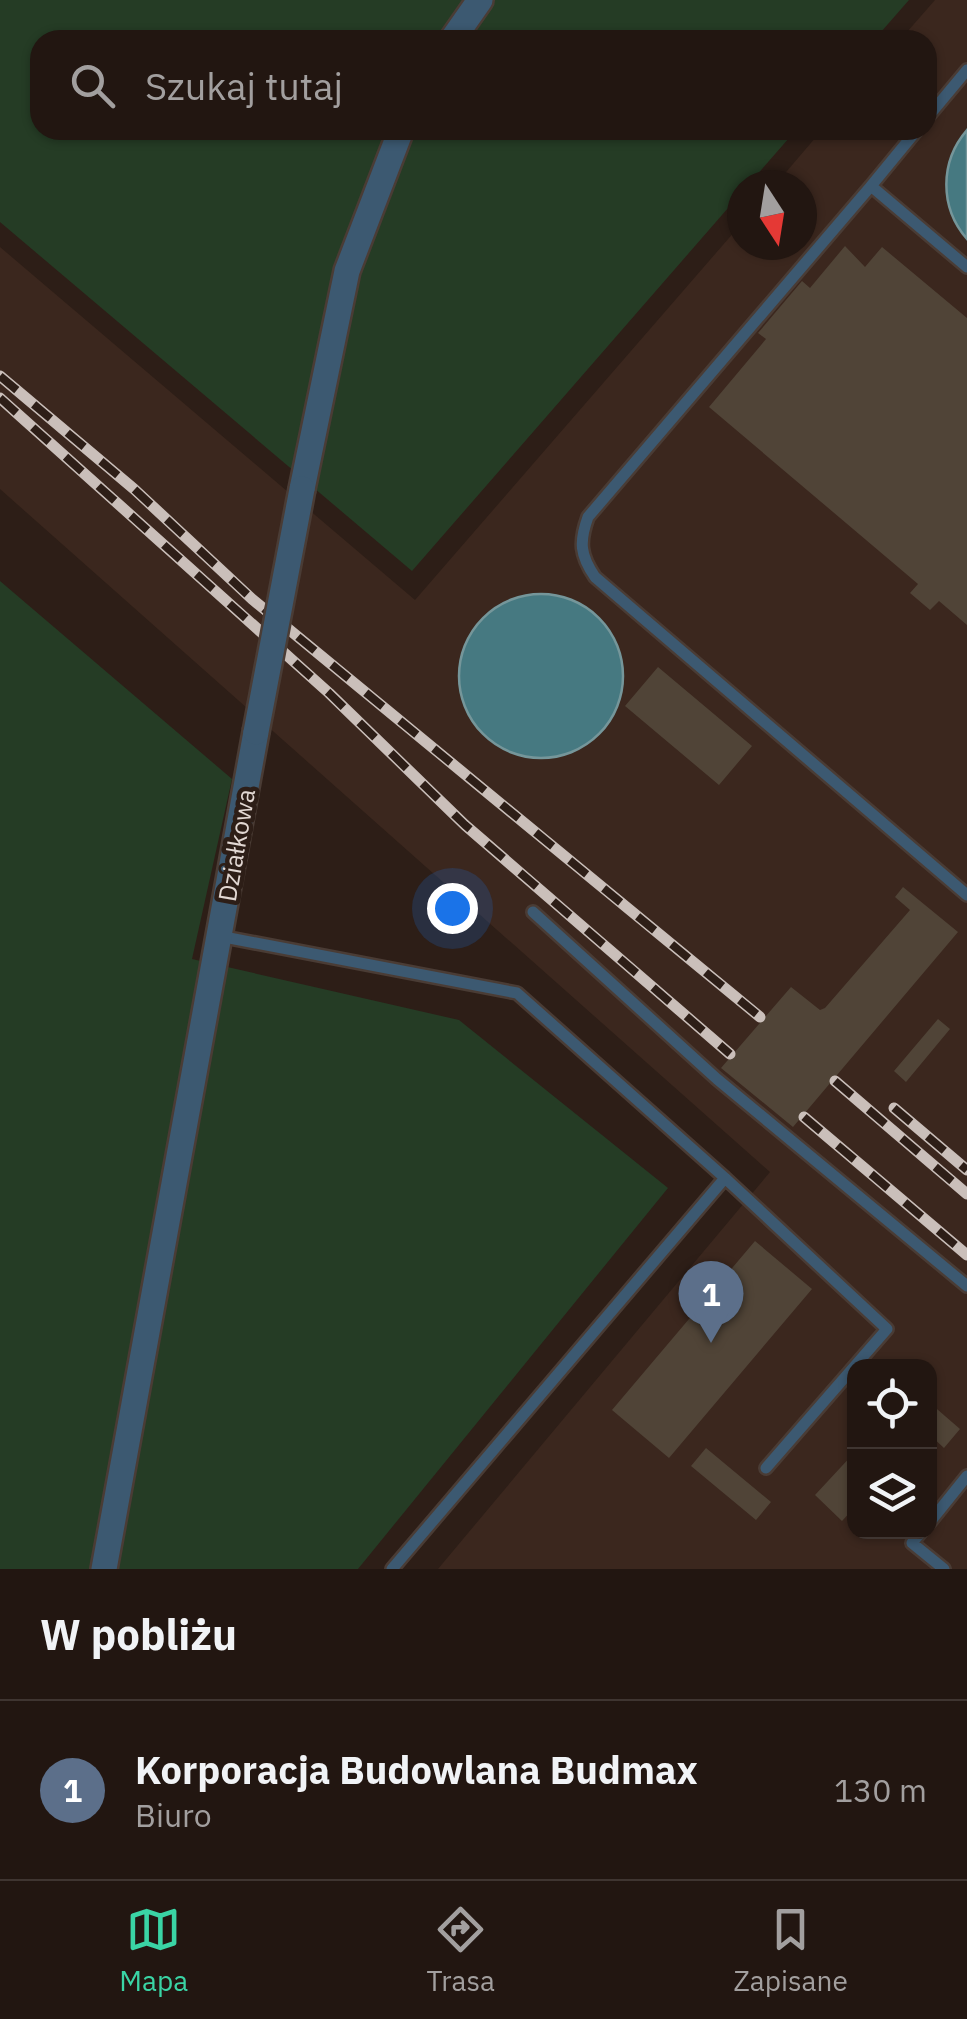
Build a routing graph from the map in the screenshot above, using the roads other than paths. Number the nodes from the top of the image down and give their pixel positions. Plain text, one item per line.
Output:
1 (480, 0) edge
2 (459, 30) edge
3 (967, 70) edge
4 (937, 106) edge
5 (397, 140) edge
6 (909, 140) edge
7 (871, 186) junction
8 (967, 267) edge
9 (967, 894) edge
10 (533, 912) dead end
11 (219, 936) junction
12 (725, 1178) junction
13 (967, 1286) edge
14 (766, 1468) dead end
15 (967, 1476) edge
16 (937, 1513) edge
17 (916, 1539) edge
18 (104, 1569) edge
19 (392, 1569) edge
20 (944, 1569) edge

1 - 2 street
3 - 4 lane
5 - 11 street, Działkowa, bridge
6 - 7 lane
7 - 8 lane
7 - 9 lane
10 - 13 lane
11 - 12 lane
11 - 18 street, Działkowa
12 - 14 lane
12 - 19 lane
15 - 16 lane
17 - 20 lane

